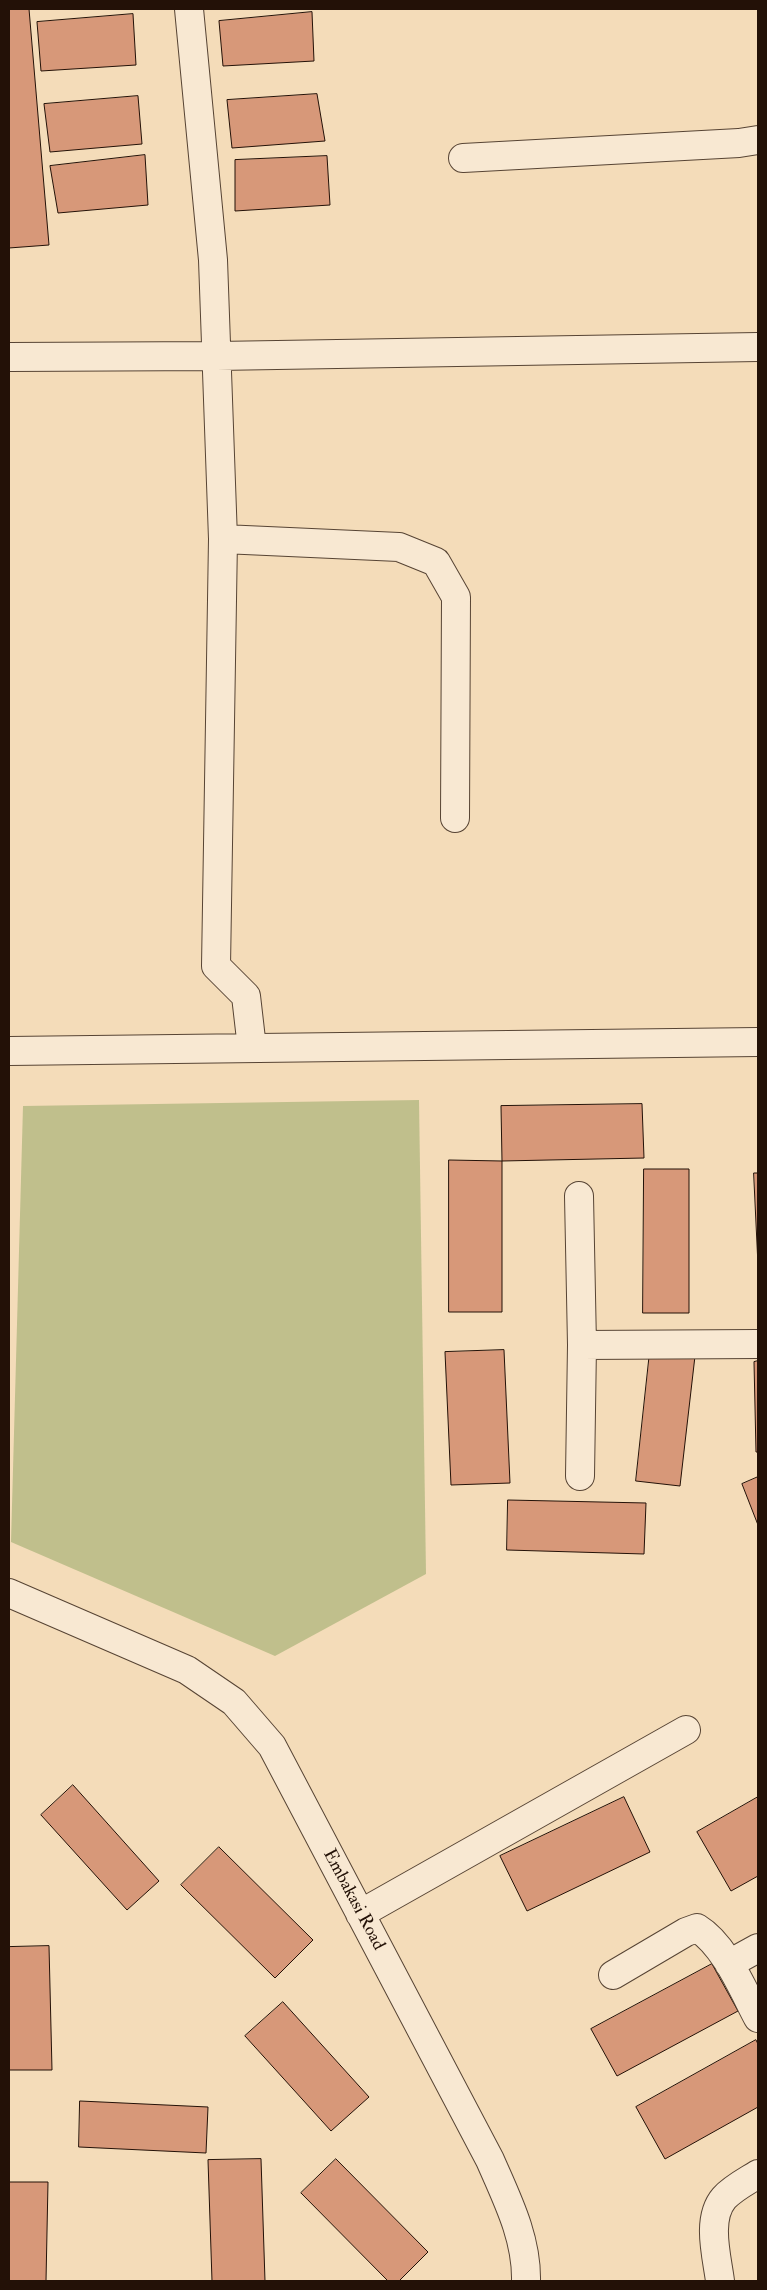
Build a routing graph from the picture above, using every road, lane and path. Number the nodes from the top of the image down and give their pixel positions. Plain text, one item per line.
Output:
1 (189, 9) edge
2 (758, 140) edge
3 (463, 158) dead end
4 (758, 347) edge
5 (217, 356) junction
6 (9, 357) edge
7 (223, 539) junction
8 (455, 818) dead end
9 (758, 1042) edge
10 (252, 1048) junction
11 (9, 1051) edge
12 (579, 1196) dead end
13 (582, 1344) junction
14 (758, 1344) edge
15 (580, 1476) dead end
16 (9, 1592) edge
17 (686, 1730) dead end
18 (360, 1914) junction
19 (758, 1948) edge
20 (729, 1964) junction
21 (614, 1975) dead end
22 (758, 2018) edge
23 (758, 2174) edge
24 (526, 2281) edge
25 (720, 2281) edge

1 - 5 street
2 - 3 street
4 - 5 street
5 - 6 street
5 - 7 street
7 - 8 street
7 - 10 street
9 - 10 street
10 - 11 street
12 - 13 street
13 - 14 street
13 - 15 street
16 - 18 street, Embakasi Road
17 - 18 street
18 - 24 street, Embakasi Road
19 - 20 street
20 - 21 street
20 - 22 street
23 - 25 street

